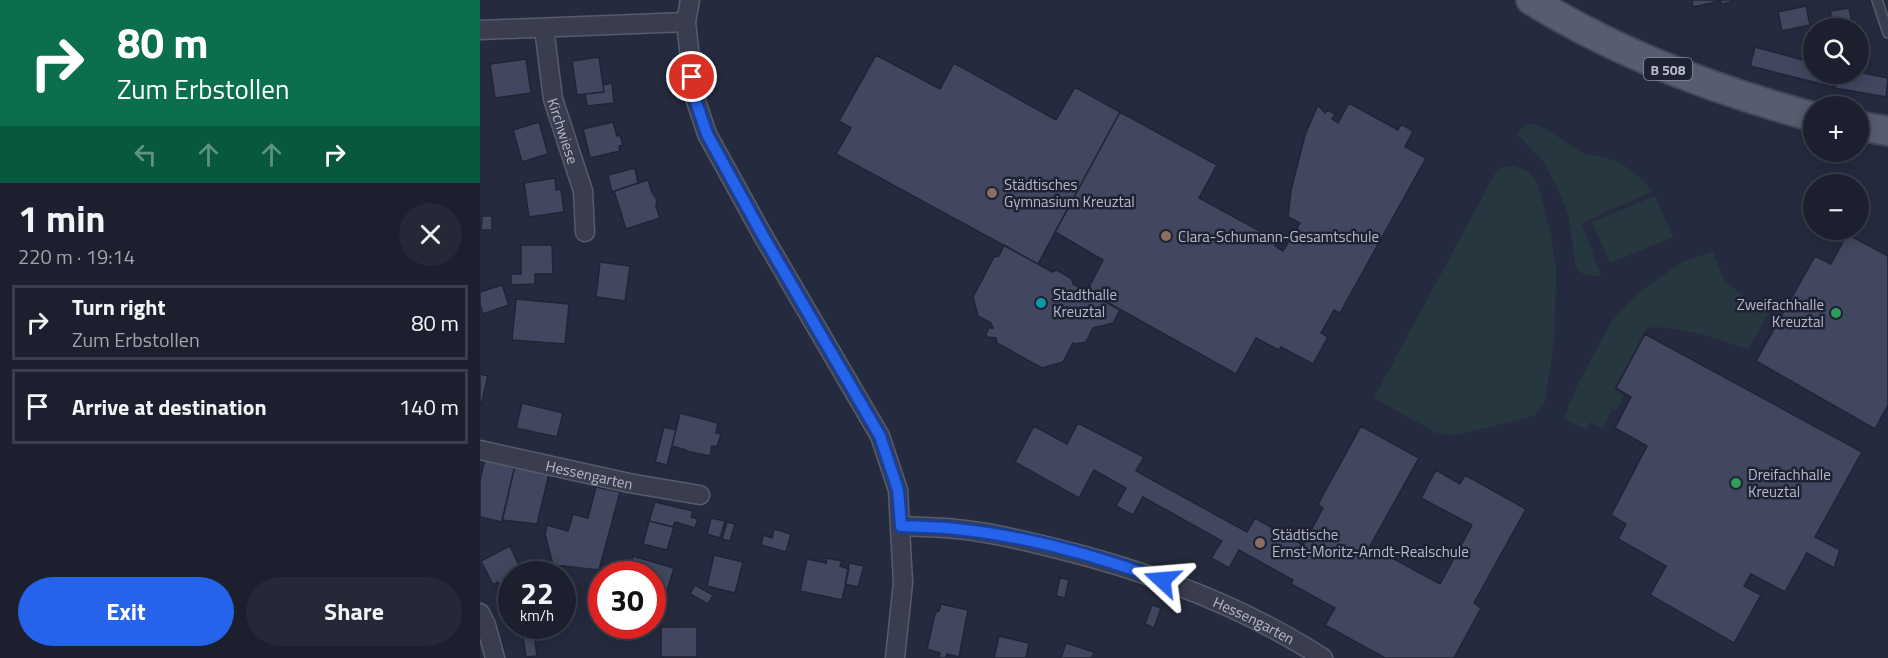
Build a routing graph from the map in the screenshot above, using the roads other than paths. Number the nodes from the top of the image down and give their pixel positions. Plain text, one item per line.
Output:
1 (690, 0) edge
2 (1530, 0) edge
3 (1877, 0) edge
4 (686, 22) junction
5 (544, 28) junction
6 (480, 30) edge
7 (1888, 33) edge
8 (1803, 114) edge
9 (1869, 128) edge
10 (1888, 131) edge
11 (585, 232) dead end
12 (480, 450) edge
13 (700, 495) dead end
14 (901, 526) junction
15 (480, 613) edge
16 (495, 658) edge
17 (895, 658) edge
18 (1323, 658) edge

1 - 4 street
2 - 8 main road, B 508
3 - 7 lane
4 - 5 street
4 - 14 street
5 - 6 street
5 - 11 street, Kirchwiese
9 - 10 main road
12 - 13 street, Hessengarten
14 - 17 street
14 - 18 street, Hessengarten
15 - 16 street

